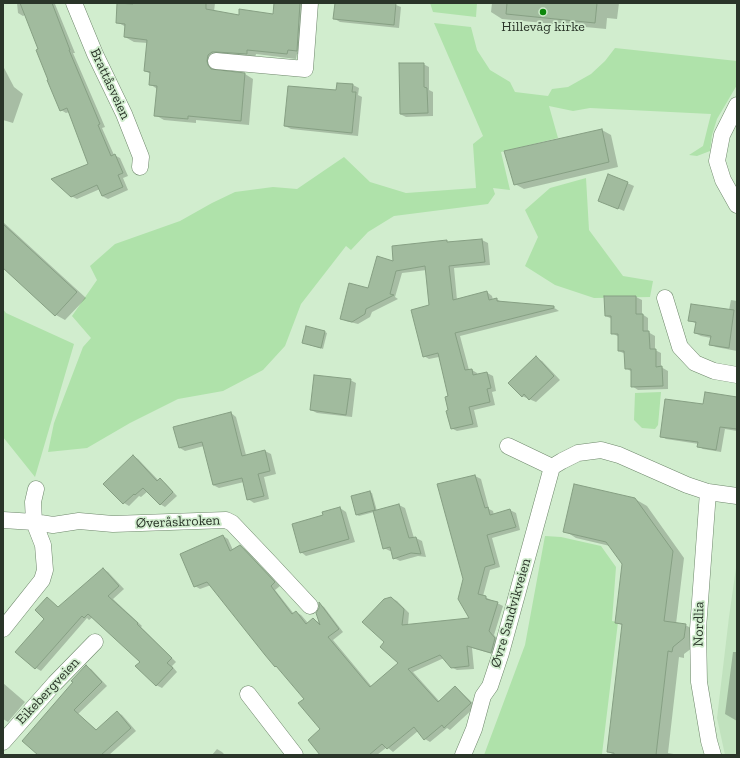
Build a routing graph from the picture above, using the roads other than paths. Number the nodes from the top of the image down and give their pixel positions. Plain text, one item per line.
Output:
1 (74, 3) edge
2 (310, 3) edge
3 (216, 61) dead end
4 (737, 105) edge
5 (140, 166) dead end
6 (737, 205) edge
7 (665, 298) dead end
8 (737, 376) edge
9 (508, 446) dead end
10 (552, 467) junction
11 (36, 490) dead end
12 (708, 492) junction
13 (737, 496) edge
14 (3, 520) edge
15 (34, 522) junction
16 (310, 606) dead end
17 (3, 629) edge
18 (95, 642) dead end
19 (248, 694) dead end
20 (3, 742) edge
21 (295, 755) edge
22 (463, 755) edge
23 (713, 755) edge

1 - 5 street, Brattåsveien
2 - 3 street
4 - 6 street
7 - 8 street
9 - 10 street
10 - 12 street
10 - 22 street, Øvre Sandvikveien
11 - 15 street
12 - 13 street
12 - 23 street, Nordlia
14 - 15 street, Øveråskroken
15 - 16 street, Øveråskroken
15 - 17 street
18 - 20 street, Eikebergveien
19 - 21 street

